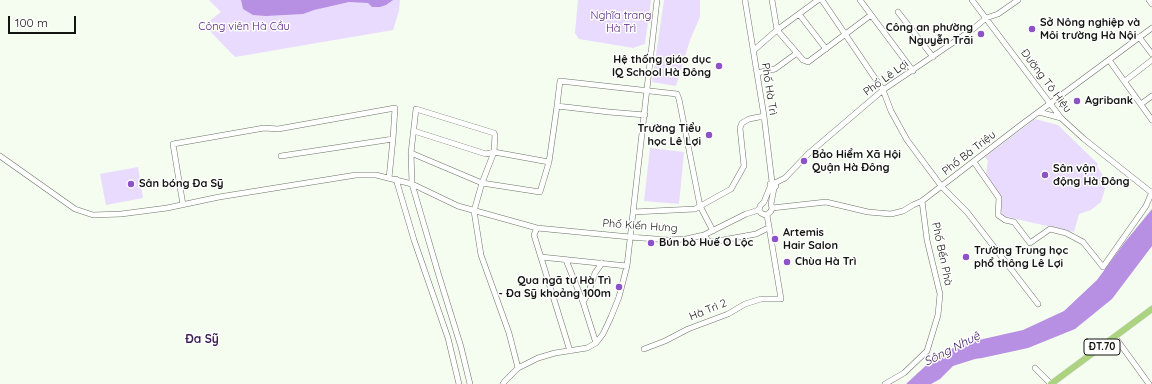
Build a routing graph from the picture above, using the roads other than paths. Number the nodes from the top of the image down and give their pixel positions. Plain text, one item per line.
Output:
1 (657, 0) edge
2 (745, 0) edge
3 (772, 0) edge
4 (818, 0) edge
5 (822, 0) edge
6 (860, 0) edge
7 (972, 0) edge
8 (1018, 0) edge
9 (1149, 0) edge
10 (1152, 4) edge
11 (898, 12) dead end
12 (799, 14) junction
13 (871, 15) junction
14 (986, 18) junction
15 (1152, 28) edge
16 (777, 30) junction
17 (846, 35) junction
18 (1139, 37) junction
19 (826, 49) junction
20 (753, 51) junction
21 (797, 53) junction
22 (1152, 54) edge
23 (933, 57) junction
24 (1109, 60) junction
25 (1152, 60) edge
26 (913, 71) junction
27 (757, 73) junction
28 (1125, 81) junction
29 (883, 90) junction
30 (648, 91) junction
31 (1152, 96) edge
32 (1050, 103) junction
33 (1141, 104) junction
34 (558, 106) junction
35 (1039, 112) junction
36 (645, 115) junction
37 (764, 116) junction
38 (1061, 118) junction
39 (1152, 120) edge
40 (414, 131) junction
41 (393, 139) junction
42 (494, 152) junction
43 (411, 153) junction
44 (0, 156) edge
45 (282, 156) dead end
46 (549, 162) junction
47 (974, 162) junction
48 (389, 178) junction
49 (396, 179) junction
50 (482, 183) junction
51 (412, 184) junction
52 (773, 185) junction
53 (942, 187) junction
54 (1152, 192) edge
55 (922, 201) junction
56 (764, 202) junction
57 (183, 205) junction
58 (700, 206) junction
59 (771, 206) junction
60 (759, 210) junction
61 (474, 211) junction
62 (634, 212) junction
63 (766, 215) junction
64 (537, 228) junction
65 (768, 228) junction
66 (713, 231) junction
67 (704, 235) junction
68 (630, 237) junction
69 (541, 257) junction
70 (566, 260) junction
71 (602, 263) junction
72 (627, 266) junction
73 (583, 302) junction
74 (1038, 304) dead end
75 (1152, 309) edge
76 (1115, 337) junction
77 (596, 344) junction
78 (644, 349) dead end
79 (570, 351) junction
80 (518, 368) junction
81 (1035, 368) dead end
82 (459, 384) edge
83 (470, 384) edge
84 (504, 384) edge
85 (885, 384) edge
86 (1051, 384) edge
87 (1149, 384) edge

1 - 30 street
2 - 20 street, Phố Hà Trì
3 - 16 street
4 - 12 street
5 - 17 street
6 - 13 street
7 - 14 street, Đường Tô Hiệu
8 - 14 street, Phố Lê Lợi
9 - 10 street
11 - 23 street
12 - 16 street
12 - 19 street
13 - 17 street
13 - 26 street
14 - 23 street, Phố Lê Lợi
14 - 32 street, Đường Tô Hiệu
15 - 18 street, Phố Bà Triệu
16 - 20 street
16 - 21 street
17 - 19 street
17 - 29 street
18 - 22 street
18 - 24 street, Phố Bà Triệu
19 - 21 street
20 - 27 street, Phố Hà Trì
21 - 27 street
23 - 26 street, Phố Lê Lợi
24 - 28 street
24 - 32 street, Phố Bà Triệu
25 - 28 street
26 - 29 street, Phố Lê Lợi
27 - 37 street, Phố Hà Trì
28 - 33 street
29 - 52 street, Phố Lê Lợi
29 - 53 street
30 - 34 street
30 - 36 street
30 - 58 street
31 - 33 street
32 - 35 street, Phố Bà Triệu
32 - 38 street, Đường Tô Hiệu
33 - 39 street
34 - 36 street
34 - 46 street
35 - 38 street
35 - 47 street, Phố Bà Triệu
36 - 62 street
37 - 52 street, Phố Hà Trì
37 - 58 street
38 - 54 street, Đường Tô Hiệu
40 - 42 street
40 - 42 street
40 - 43 street
41 - 45 street
41 - 48 street
41 - 57 street
42 - 46 street
42 - 50 street
43 - 50 street
43 - 51 street
44 - 57 street, Phố Kiến Hưng
46 - 50 street
47 - 53 street, Phố Bà Triệu
47 - 54 street
48 - 49 street, Phố Kiến Hưng
48 - 57 street, Phố Kiến Hưng
49 - 51 street, Phố Kiến Hưng
49 - 82 street
50 - 61 street
51 - 61 street, Phố Kiến Hưng
51 - 83 street
52 - 56 street
52 - 59 street
53 - 55 street, Phố Bà Triệu
53 - 74 street
55 - 59 street, Phố Bà Triệu
55 - 85 street, Phố Bến Phà
56 - 59 street
56 - 60 street
58 - 62 street
58 - 66 street
59 - 63 street
60 - 63 street
60 - 66 street, Phố Kiến Hưng
61 - 64 street, Phố Kiến Hưng
61 - 80 street
62 - 68 street
63 - 65 street
64 - 68 street, Phố Kiến Hưng
64 - 69 street
65 - 67 street
65 - 78 street, Hà Trì 2
66 - 67 street, Phố Kiến Hưng
67 - 68 street, Phố Kiến Hưng
68 - 72 street
69 - 70 street
69 - 79 street
70 - 71 street
70 - 73 street
71 - 72 street
71 - 73 street
72 - 77 street
73 - 77 street
75 - 76 main road, ĐT.70
76 - 86 main road, ĐT.70
76 - 87 street
77 - 79 street
79 - 80 street
80 - 84 street
81 - 86 street

